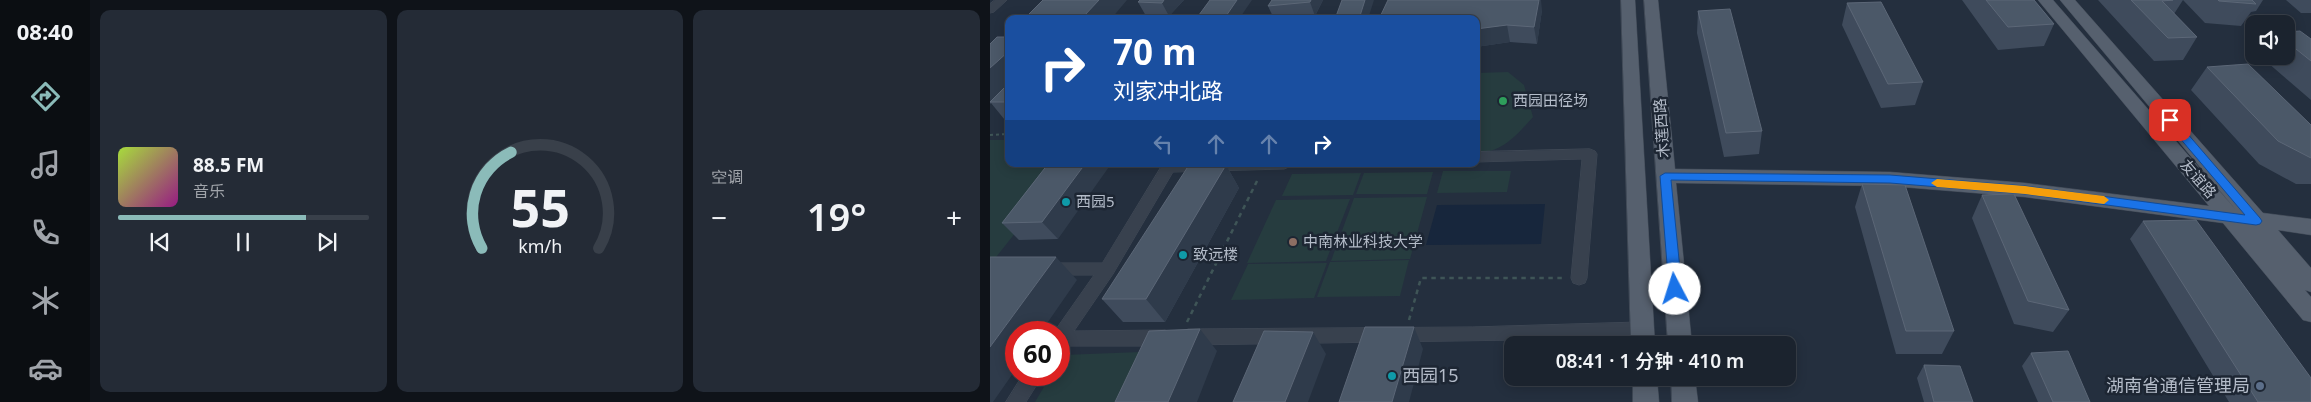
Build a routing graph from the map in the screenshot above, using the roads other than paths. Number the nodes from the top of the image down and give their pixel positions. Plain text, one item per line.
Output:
1 (1001, 0) edge
2 (1628, 0) edge
3 (1651, 0) edge
4 (2045, 0) edge
5 (2067, 0) edge
6 (990, 10) edge
7 (1480, 158) edge
8 (1168, 167) edge
9 (1665, 174) junction
10 (2240, 214) junction
11 (2311, 218) edge
12 (2311, 227) edge
13 (1029, 269) edge
14 (1107, 269) junction
15 (1579, 278) road end
16 (2311, 283) edge
17 (2311, 314) edge
18 (1070, 323) edge
19 (1582, 336) edge
20 (1643, 336) edge
21 (1679, 336) edge
22 (1070, 339) edge
23 (1026, 386) edge
24 (1645, 386) edge
25 (1684, 386) edge
26 (1015, 402) edge
27 (1646, 402) edge
28 (1685, 402) edge

1 - 6 street
2 - 20 main road, 木莲西路
3 - 9 main road, 木莲西路
4 - 10 main road, 友谊路
5 - 10 main road, 友谊路
7 - 15 street
8 - 14 street
9 - 10 main road
9 - 21 main road, 木莲西路
10 - 11 main road
10 - 12 main road
10 - 16 main road, 友谊路
10 - 17 main road, 友谊路
13 - 14 street
14 - 18 street
19 - 22 street
23 - 26 street
24 - 27 main road
25 - 28 main road

